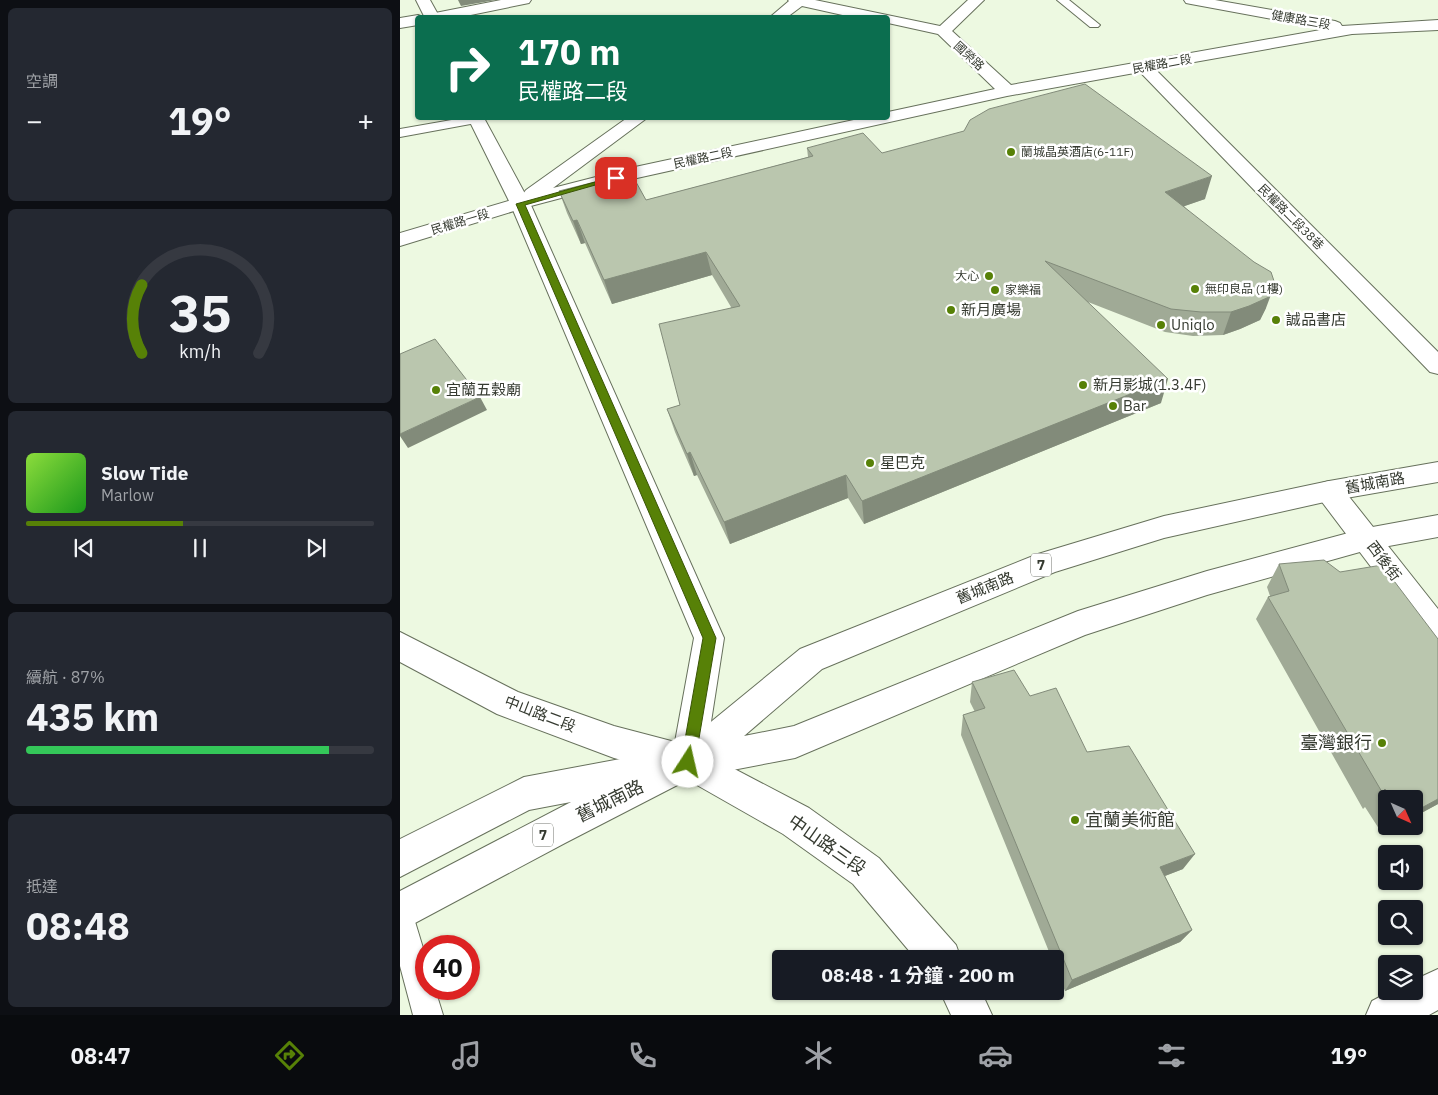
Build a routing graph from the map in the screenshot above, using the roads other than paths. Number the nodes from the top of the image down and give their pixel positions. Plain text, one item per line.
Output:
1 (423, 0) edge
2 (524, 0) edge
3 (798, 0) edge
4 (977, 0) edge
5 (1062, 0) edge
6 (1191, 0) edge
7 (1308, 5) dead end
8 (431, 15) edge
9 (443, 15) edge
10 (780, 15) edge
11 (866, 15) edge
12 (890, 19) edge
13 (415, 20) edge
14 (400, 23) edge
15 (1094, 25) dead end
16 (1438, 25) edge
17 (1352, 29) junction
18 (943, 31) junction
19 (1144, 67) junction
20 (1007, 91) junction
21 (890, 117) edge
22 (466, 120) edge
23 (477, 120) edge
24 (635, 120) edge
25 (875, 120) edge
26 (400, 133) edge
27 (520, 204) junction
28 (400, 240) edge
29 (1438, 366) edge
30 (1438, 472) edge
31 (1329, 491) junction
32 (1438, 526) edge
33 (1367, 539) junction
34 (1438, 632) edge
35 (400, 646) edge
36 (688, 762) junction
37 (400, 859) edge
38 (400, 914) edge
39 (934, 950) edge
40 (1438, 989) edge
41 (964, 1000) edge
42 (428, 1015) edge
43 (972, 1015) edge
44 (1386, 1015) edge

1 - 8 street
2 - 9 street
3 - 10 street
3 - 11 street
4 - 18 street, 國榮路
5 - 15 lane
6 - 17 street, 健康路三段
7 - 17 street
12 - 18 street
13 - 14 street
16 - 17 street, 民權路二段
17 - 19 street, 民權路二段
18 - 20 street, 國榮路
19 - 20 street, 民權路二段
19 - 29 street, 民權路二段38巷
20 - 21 street, 民權路二段
22 - 26 lane
23 - 27 street
24 - 27 street
25 - 27 street, 民權路二段
27 - 28 street, 民權路一段
27 - 36 street
30 - 31 street, 舊城南路 / 7
31 - 33 street, 西後街
31 - 36 street, 舊城南路 / 7
32 - 33 street, 舊城南路 / 7
33 - 34 street, 西後街
33 - 36 street, 舊城南路 / 7
35 - 36 street, 中山路二段
36 - 37 street, 舊城南路 / 7
36 - 38 street, 舊城南路 / 7
36 - 39 street, 中山路三段
38 - 42 lane
40 - 44 street
41 - 43 street

